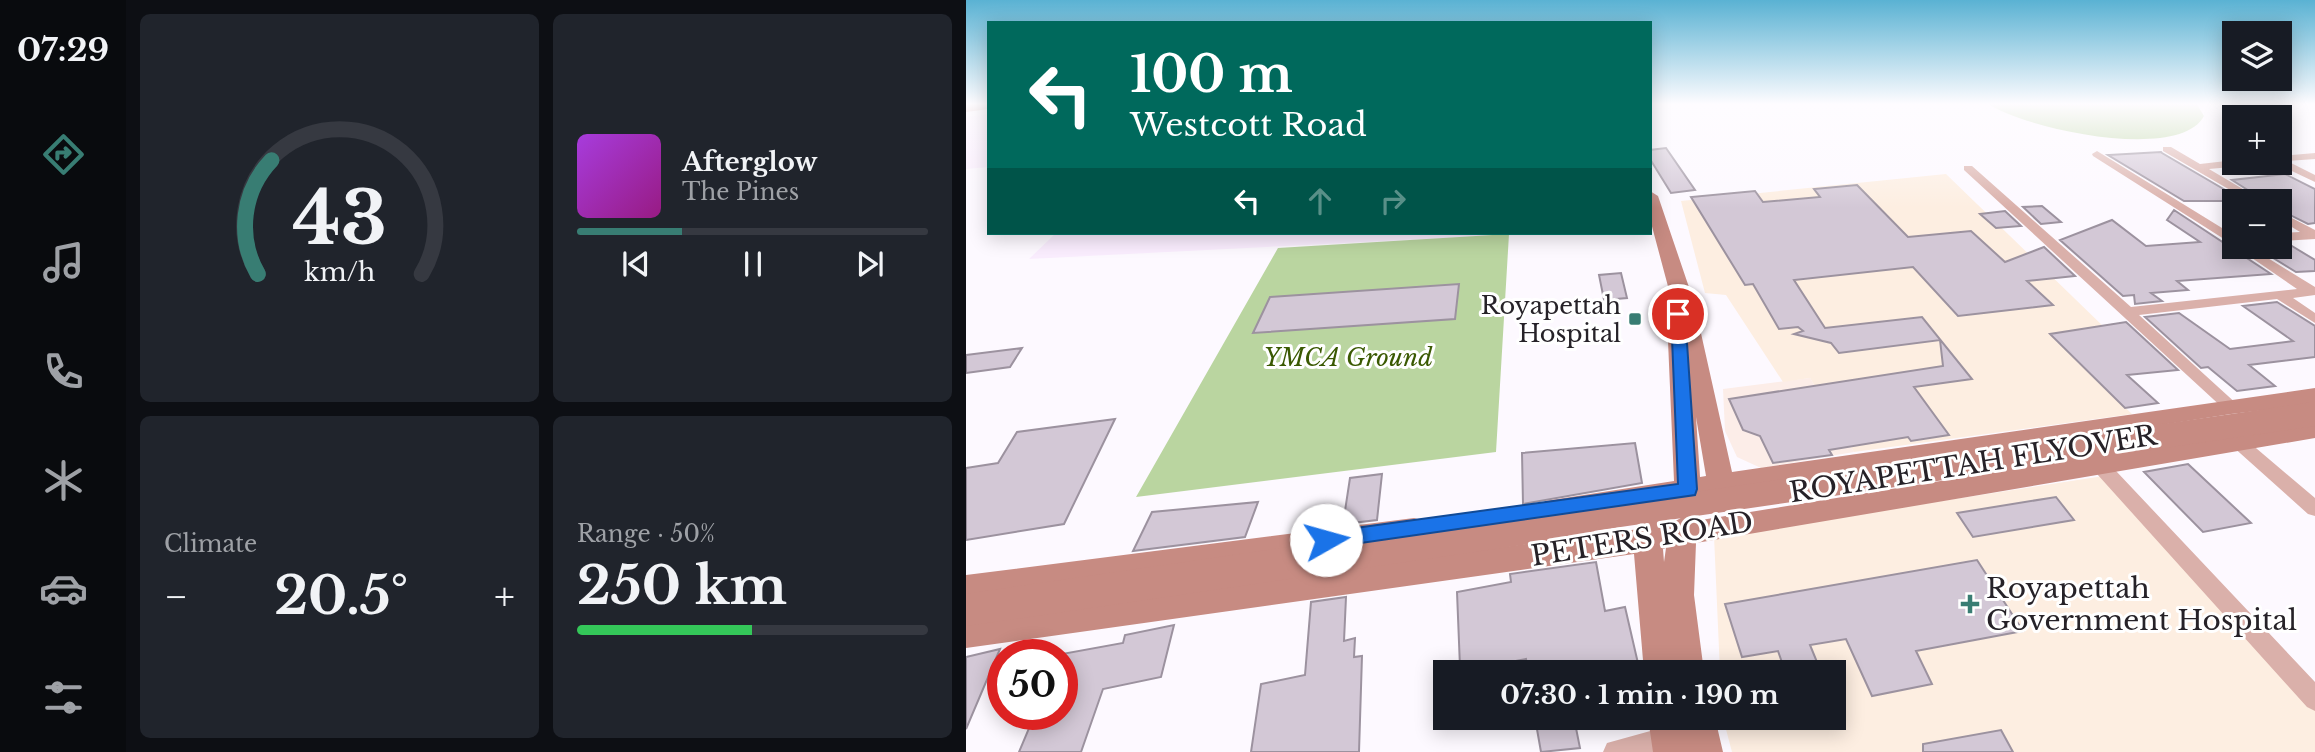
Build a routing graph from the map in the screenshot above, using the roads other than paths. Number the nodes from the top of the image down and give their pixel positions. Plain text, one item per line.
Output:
1 (2167, 149) dead end
2 (2096, 154) dead end
3 (2315, 156) edge
4 (2299, 157) junction
5 (2292, 158) edge
6 (2222, 165) edge
7 (2315, 165) edge
8 (2197, 167) junction
9 (2292, 167) edge
10 (1968, 168) dead end
11 (2315, 179) edge
12 (2235, 189) edge
13 (1652, 200) edge
14 (2292, 222) edge
15 (2222, 234) edge
16 (2314, 234) edge
17 (1652, 235) edge
18 (2292, 236) edge
19 (2261, 259) edge
20 (2313, 292) edge
21 (2278, 294) junction
22 (2127, 312) junction
23 (2315, 319) edge
24 (2315, 396) edge
25 (2231, 406) junction
26 (2315, 414) edge
27 (2315, 429) edge
28 (2071, 430) junction
29 (2237, 441) junction
30 (2098, 464) junction
31 (1721, 484) junction
32 (1688, 489) junction
33 (2315, 509) edge
34 (1681, 535) junction
35 (1647, 540) junction
36 (966, 588) edge
37 (966, 610) edge
38 (966, 633) edge
39 (1660, 660) edge
40 (1685, 660) edge
41 (2315, 699) edge
42 (1685, 735) edge
43 (1616, 752) edge

1 - 8 street
2 - 15 street
3 - 4 street
4 - 5 street
4 - 7 street
6 - 8 street
8 - 12 street
9 - 11 street
10 - 22 street
13 - 31 main road
14 - 16 street
16 - 18 street
17 - 32 main road
19 - 20 street
20 - 21 street
21 - 22 street
21 - 23 street
22 - 25 street
24 - 25 main road, PETERS ROAD
25 - 28 main road, PETERS ROAD
26 - 37 main road, ROYAPETTAH FLYOVER, bridge
27 - 29 main road, PETERS ROAD
28 - 30 street
28 - 31 main road, PETERS ROAD
29 - 30 main road, PETERS ROAD
29 - 33 street
30 - 34 main road, PETERS ROAD
30 - 41 street
31 - 32 main road, PETERS ROAD
31 - 34 main road
32 - 35 main road
32 - 36 main road, PETERS ROAD
34 - 35 main road, PETERS ROAD
34 - 40 main road
35 - 38 main road, PETERS ROAD
35 - 39 main road
42 - 43 street

